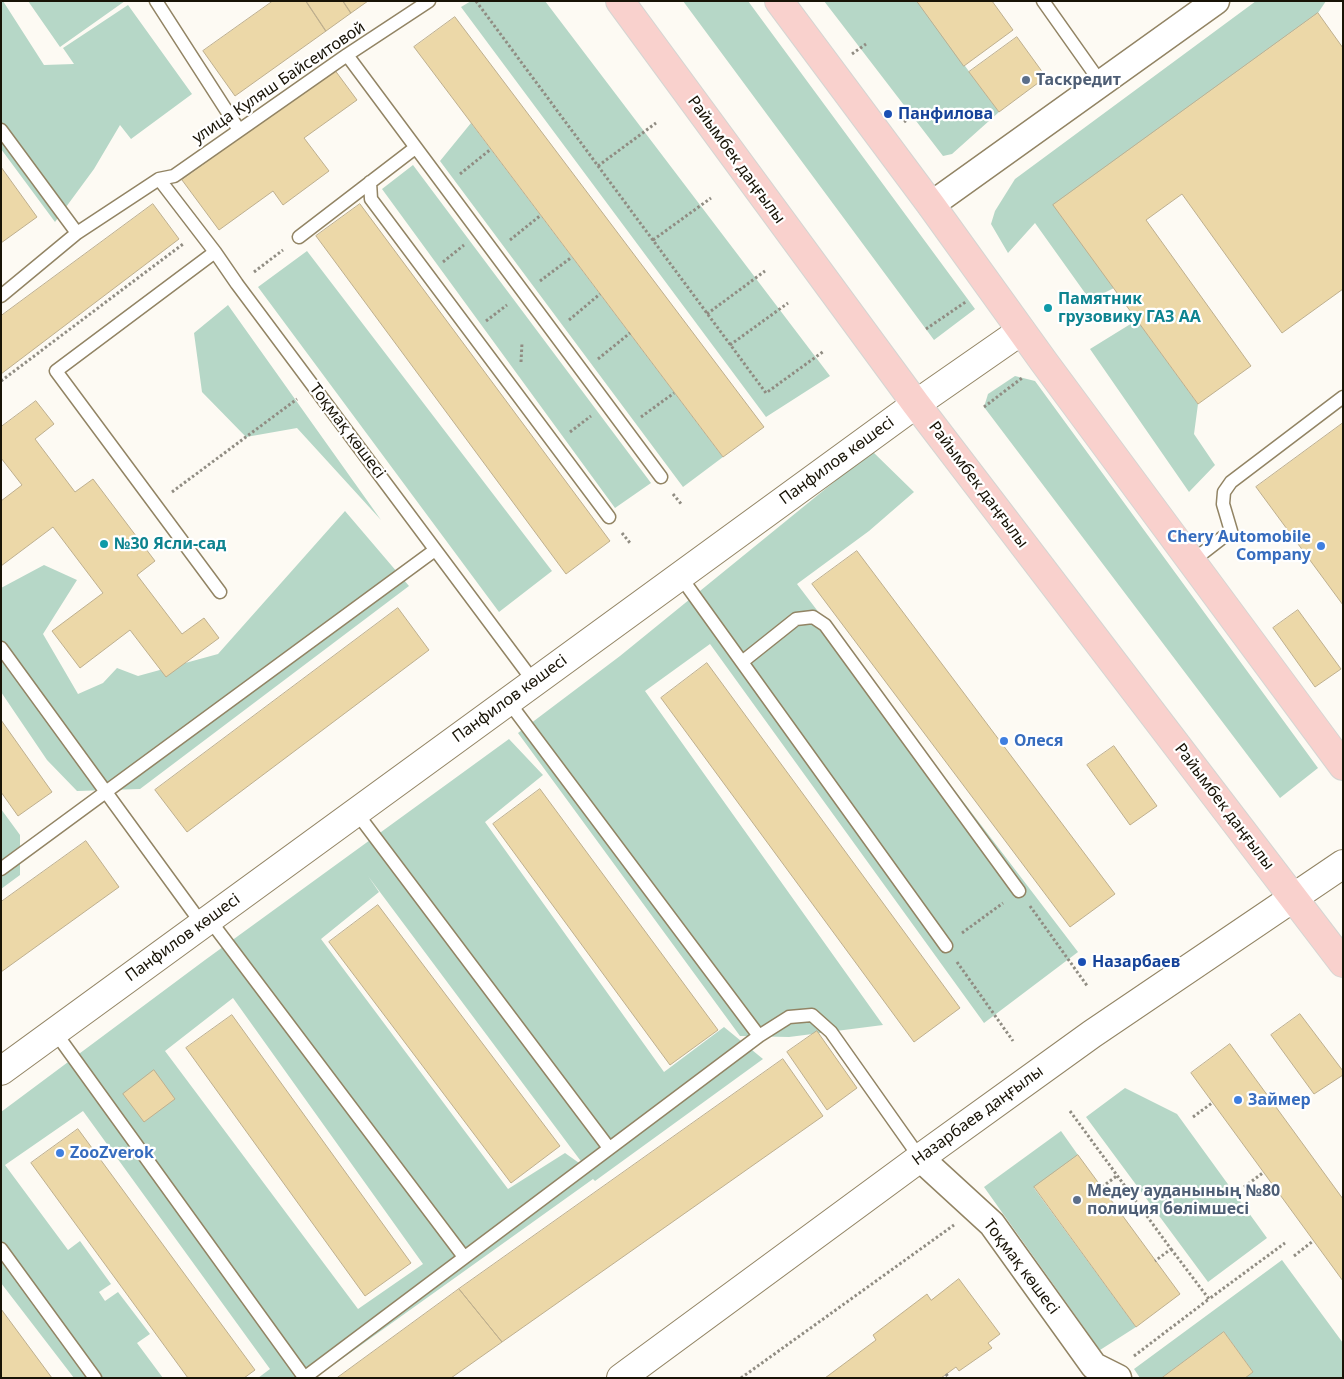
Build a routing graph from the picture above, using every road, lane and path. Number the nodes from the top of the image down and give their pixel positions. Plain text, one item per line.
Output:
1 (156, 1) edge
2 (429, 1) edge
3 (476, 1) edge
4 (620, 1) edge
5 (779, 1) edge
6 (1043, 1) edge
7 (1216, 1) edge
8 (866, 44) dead end
9 (347, 55) junction
10 (850, 55) dead end
11 (1101, 83) junction
12 (918, 111) dead end
13 (656, 123) dead end
14 (902, 124) dead end
15 (1, 130) edge
16 (239, 130) junction
17 (415, 148) junction
18 (491, 150) dead end
19 (598, 166) junction
20 (159, 179) junction
21 (370, 182) junction
22 (444, 187) junction
23 (711, 198) dead end
24 (931, 205) junction
25 (541, 215) dead end
26 (199, 231) junction
27 (478, 232) junction
28 (77, 233) junction
29 (299, 237) joint
30 (652, 240) junction
31 (215, 252) junction
32 (494, 254) junction
33 (572, 257) dead end
34 (765, 271) dead end
35 (428, 275) junction
36 (237, 284) junction
37 (523, 293) junction
38 (600, 294) dead end
39 (1, 296) edge
40 (969, 299) dead end
41 (788, 303) dead end
42 (707, 314) junction
43 (926, 329) dead end
44 (1021, 331) junction
45 (471, 333) junction
46 (553, 333) junction
47 (630, 333) dead end
48 (730, 345) junction
49 (824, 351) dead end
50 (581, 371) junction
51 (1022, 378) dead end
52 (1, 381) edge
53 (314, 387) junction
54 (674, 393) dead end
55 (1343, 398) edge
56 (916, 404) junction
57 (606, 405) junction
58 (984, 407) dead end
59 (624, 429) junction
60 (554, 444) junction
61 (661, 477) dead end
62 (154, 505) junction
63 (609, 517) dead end
64 (435, 550) junction
65 (1191, 562) junction
66 (680, 576) junction
67 (220, 592) dead end
68 (1, 648) edge
69 (742, 662) junction
70 (534, 682) junction
71 (508, 701) junction
72 (1343, 766) edge
73 (106, 792) junction
74 (356, 812) junction
75 (1343, 864) edge
76 (1, 869) edge
77 (1019, 891) junction
78 (1293, 898) junction
79 (206, 921) junction
80 (946, 946) junction
81 (1343, 963) edge
82 (1088, 987) dead end
83 (55, 1032) junction
84 (759, 1036) junction
85 (1014, 1041) dead end
86 (1, 1071) edge
87 (1212, 1103) dead end
88 (1070, 1111) dead end
89 (1194, 1117) dead end
90 (609, 1148) junction
91 (920, 1158) junction
92 (1264, 1172) dead end
93 (1118, 1175) junction
94 (1102, 1187) dead end
95 (1244, 1187) dead end
96 (976, 1210) junction
97 (1313, 1241) dead end
98 (1285, 1243) dead end
99 (1, 1249) edge
100 (1171, 1249) junction
101 (1294, 1256) dead end
102 (464, 1257) junction
103 (1155, 1261) dead end
104 (1209, 1299) junction
105 (946, 1374) dead end
106 (1115, 1376) edge
107 (304, 1377) edge
108 (95, 1378) edge
109 (621, 1378) edge
110 (741, 1378) edge
111 (949, 1378) edge

1 - 16 lane
2 - 9 lane, улица Куляш Байсеитовой
3 - 19 path
4 - 56 main road, Райымбек даңғылы
5 - 24 main road
6 - 11 lane
7 - 11 street
8 - 10 path
9 - 16 lane, улица Куляш Байсеитовой
9 - 17 lane
11 - 24 street
12 - 14 path
13 - 19 path
15 - 28 lane
16 - 20 lane, улица Куляш Байсеитовой
17 - 21 lane
17 - 22 lane
18 - 22 path
19 - 30 path
20 - 26 lane, Тоқмақ көшесі
20 - 28 lane
21 - 29 lane
21 - 35 lane
22 - 27 lane
23 - 30 path
24 - 44 main road
25 - 32 path
26 - 31 lane, Тоқмақ көшесі
26 - 52 path
27 - 32 lane
27 - 35 path
28 - 39 lane
29 - 36 path
30 - 42 path
31 - 36 lane, Тоқмақ көшесі
31 - 62 lane
32 - 37 lane
33 - 37 path
34 - 42 path
35 - 45 lane
36 - 53 lane, Тоқмақ көшесі
37 - 45 path
37 - 46 lane
38 - 46 path
40 - 43 path
41 - 48 path
42 - 48 path
44 - 56 street, Панфилов көшесі
44 - 65 main road
45 - 60 lane
46 - 50 lane
47 - 50 path
48 - 49 path
50 - 57 lane
51 - 58 path
53 - 62 path
53 - 64 lane, Тоқмақ көшесі
54 - 59 path
55 - 65 lane
56 - 66 street, Панфилов көшесі
56 - 78 main road, Райымбек даңғылы
57 - 59 lane
57 - 60 path
59 - 61 lane
60 - 63 lane
62 - 67 lane
64 - 70 lane, Тоқмақ көшесі
64 - 73 lane
65 - 72 main road
66 - 69 lane
66 - 70 street, Панфилов көшесі
68 - 73 lane
69 - 77 lane
69 - 80 lane
70 - 71 street, Панфилов көшесі
71 - 74 street, Панфилов көшесі
71 - 84 lane
73 - 76 lane
73 - 79 lane
74 - 79 street, Панфилов көшесі
74 - 90 lane
75 - 78 street, Назарбаев даңғылы
77 - 80 path
77 - 82 path
78 - 81 main road, Райымбек даңғылы
78 - 91 street, Назарбаев даңғылы
79 - 83 street, Панфилов көшесі
79 - 102 lane
80 - 85 path
83 - 86 street, Панфилов көшесі
83 - 107 lane
84 - 90 lane
84 - 91 lane
87 - 89 path
88 - 93 path
90 - 102 lane
91 - 96 street, Тоқмақ көшесі
91 - 109 street, Назарбаев даңғылы
92 - 95 path
93 - 94 path
93 - 100 path
96 - 106 street, Тоқмақ көшесі
96 - 110 path
97 - 101 path
98 - 104 path
99 - 108 lane
100 - 103 path
100 - 104 path
102 - 107 lane
104 - 106 path
105 - 111 path

